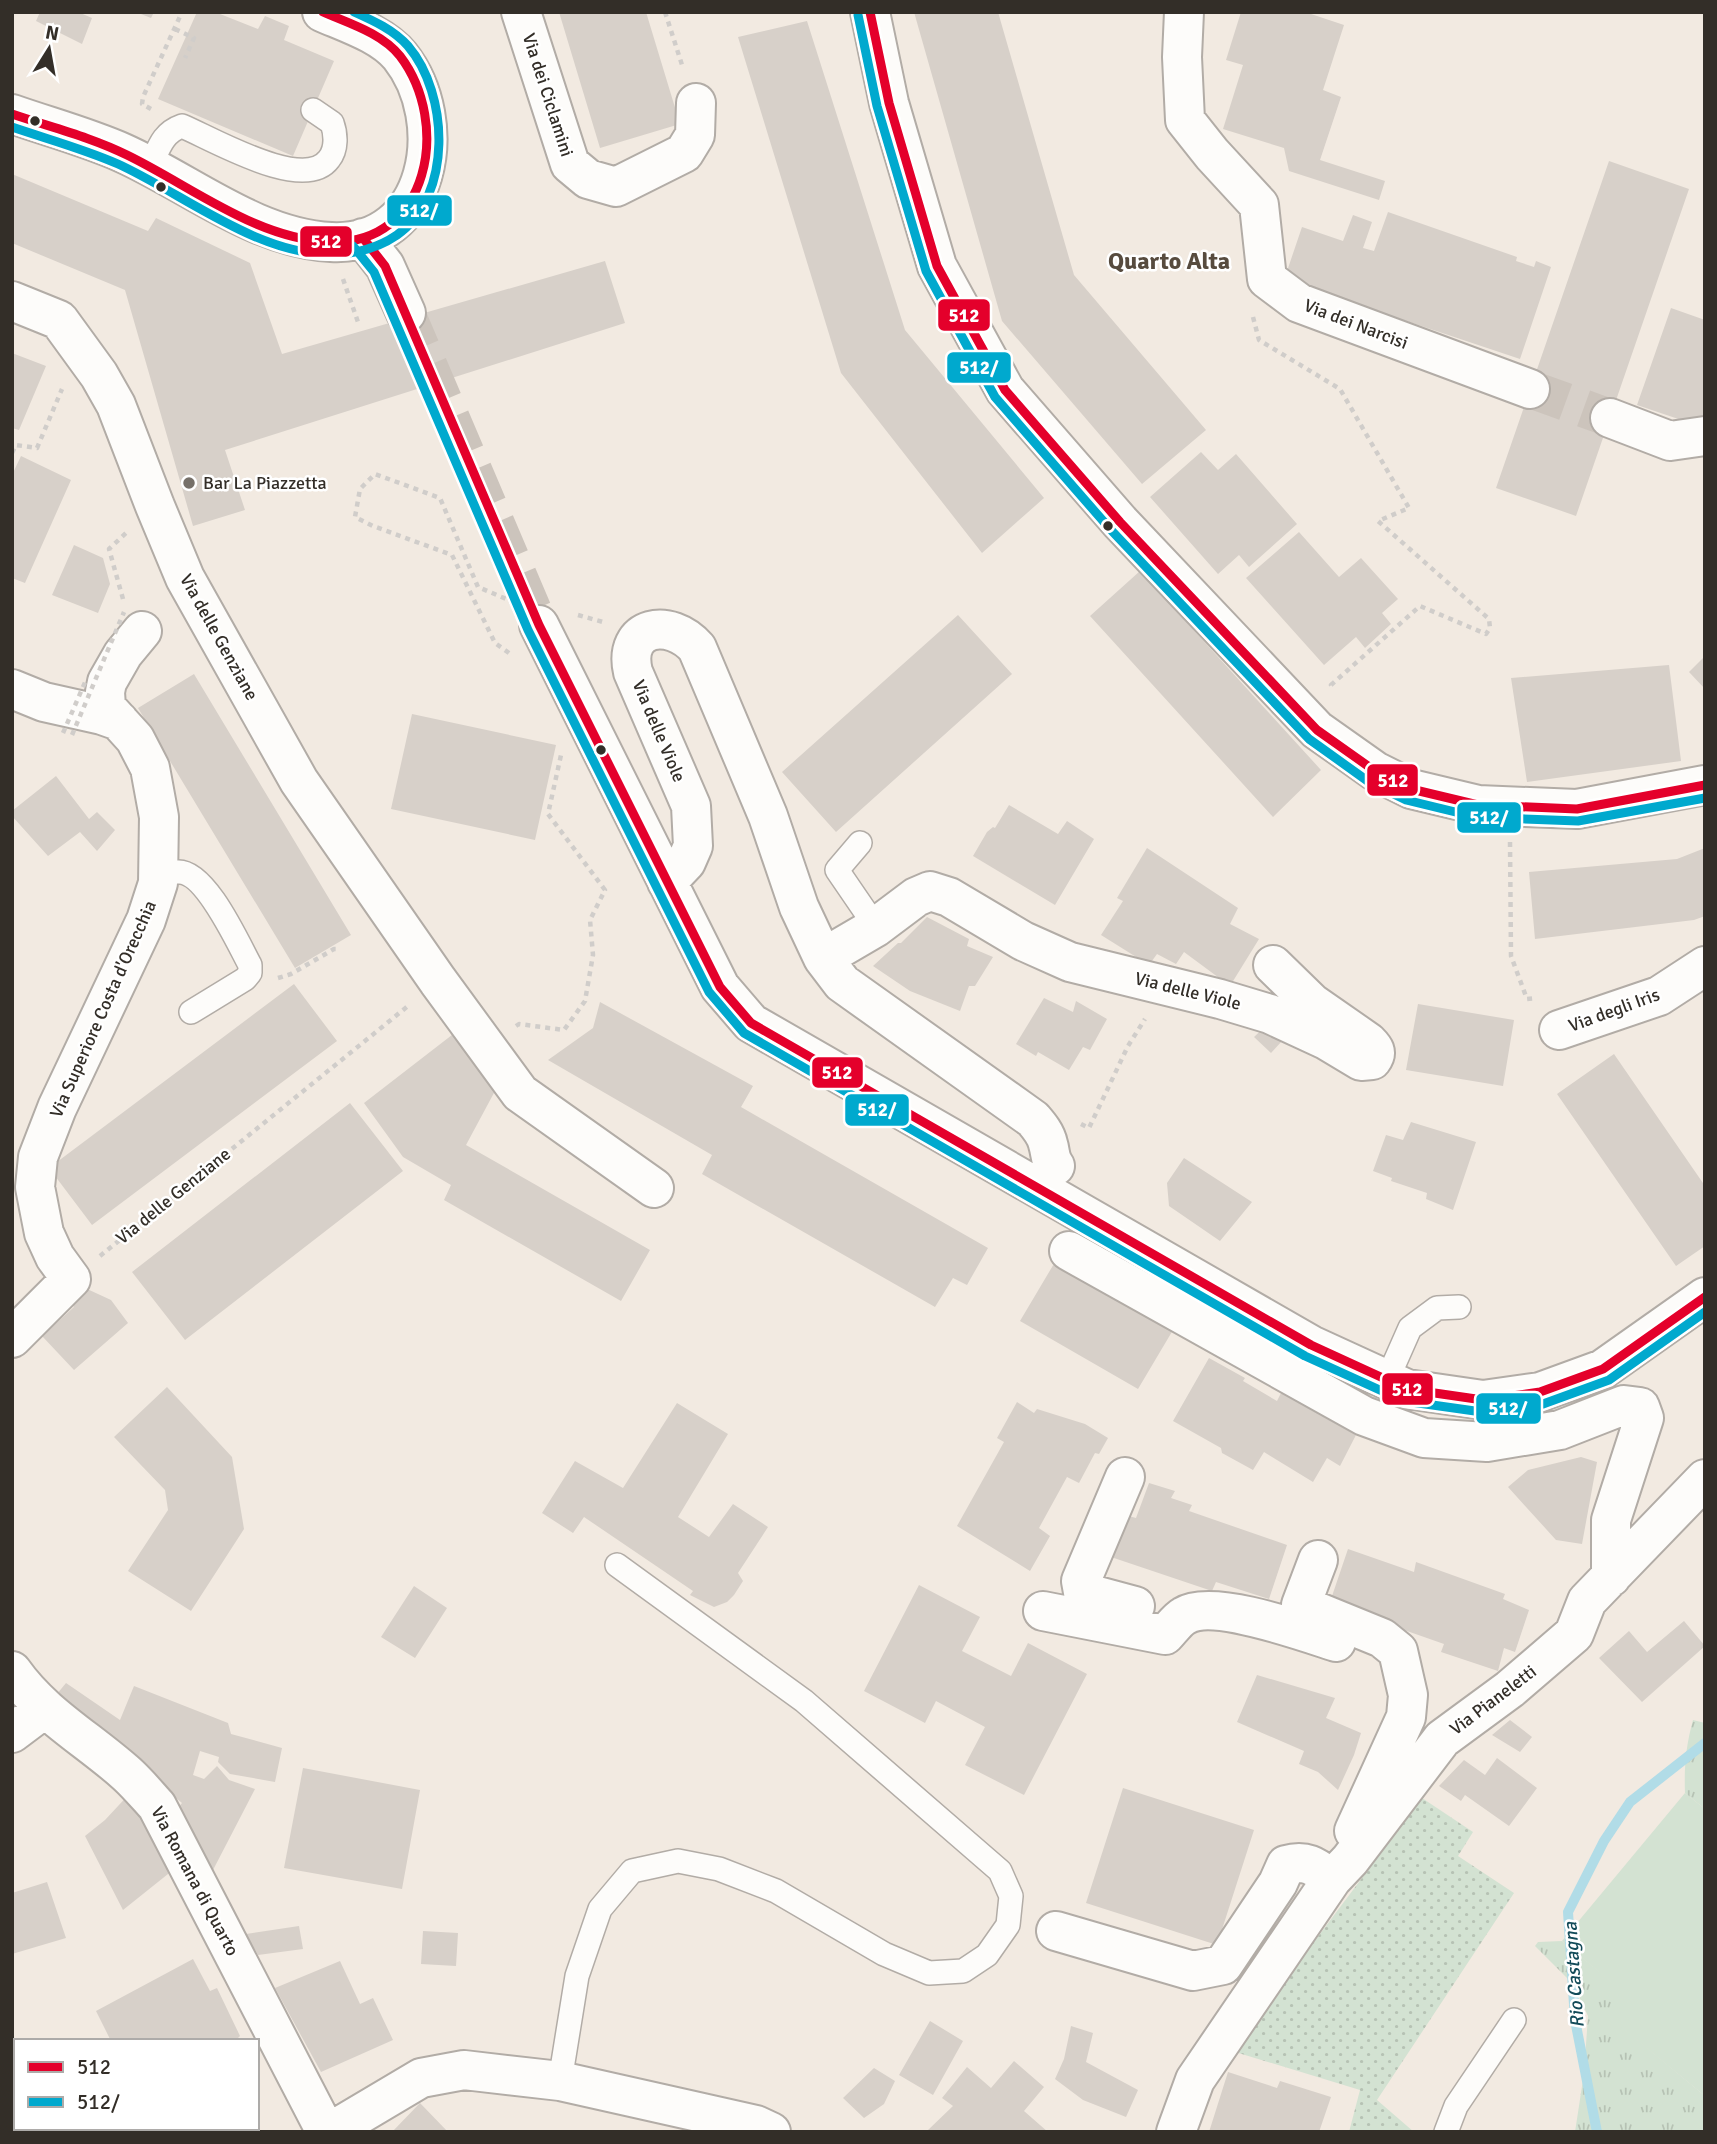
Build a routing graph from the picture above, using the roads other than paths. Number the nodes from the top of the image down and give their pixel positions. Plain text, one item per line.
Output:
1 (322, 12) edge
2 (521, 12) edge
3 (870, 12) edge
4 (1184, 12) edge
5 (691, 90) road end
6 (313, 110) dead end
7 (12, 114) edge
8 (150, 167) junction
9 (346, 240) junction
10 (12, 301) edge
11 (406, 313) tunnel mouth
12 (1530, 389) tunnel mouth
13 (1610, 418) tunnel mouth
14 (1705, 436) edge
15 (541, 613) tunnel mouth
16 (131, 617) road end
17 (12, 689) edge
18 (119, 722) junction
19 (1705, 785) edge
20 (860, 843) dead end
21 (667, 882) junction
22 (158, 883) junction
23 (876, 927) junction
24 (823, 958) junction
25 (1273, 965) dead end
26 (1705, 966) edge
27 (191, 1012) dead end
28 (1549, 1014) road end
29 (1049, 1149) road end
30 (654, 1188) dead end
31 (1069, 1251) dead end
32 (1705, 1297) edge
33 (1459, 1307) dead end
34 (12, 1338) edge
35 (1387, 1380) junction
36 (1125, 1477) dead end
37 (1705, 1479) edge
38 (1318, 1560) dead end
39 (617, 1565) dead end
40 (1611, 1577) junction
41 (1043, 1611) dead end
42 (1185, 1615) junction
43 (1400, 1668) junction
44 (12, 1671) edge
45 (44, 1709) junction
46 (12, 1733) edge
47 (1341, 1870) junction
48 (1056, 1931) dead end
49 (1514, 2020) dead end
50 (560, 2081) junction
51 (328, 2132) edge
52 (771, 2132) edge
53 (1176, 2132) edge
54 (1446, 2132) edge

1 - 9 street
2 - 5 street, Via dei Ciclamini
3 - 19 street
4 - 12 street, Via dei Narcisi
6 - 8 lane
7 - 8 street
8 - 9 street
9 - 11 street
10 - 30 street, Via delle Genziane
13 - 14 street
15 - 21 street
16 - 18 street, Via Superiore Costa d'Orecchia
17 - 18 street
18 - 22 street, Via Superiore Costa d'Orecchia
20 - 23 lane
21 - 24 street, Via delle Viole
21 - 35 street
22 - 27 lane
22 - 34 street, Via Superiore Costa d'Orecchia
23 - 24 street, Via delle Viole
23 - 25 street, Via delle Viole
24 - 29 street
26 - 28 street, Via degli Iris
31 - 40 street
32 - 35 street
33 - 35 lane
36 - 42 street
37 - 40 street, Via Pianeletti
38 - 43 street, Via Pianeletti
39 - 50 lane
40 - 47 street, Via Pianeletti
41 - 42 street
42 - 43 street
43 - 47 street, Via Pianeletti
44 - 45 street, Via Romana di Quarto
45 - 46 street
45 - 51 street, Via Romana di Quarto
47 - 48 street
47 - 53 street, Via Pianeletti
49 - 54 lane
50 - 51 street
50 - 52 street

